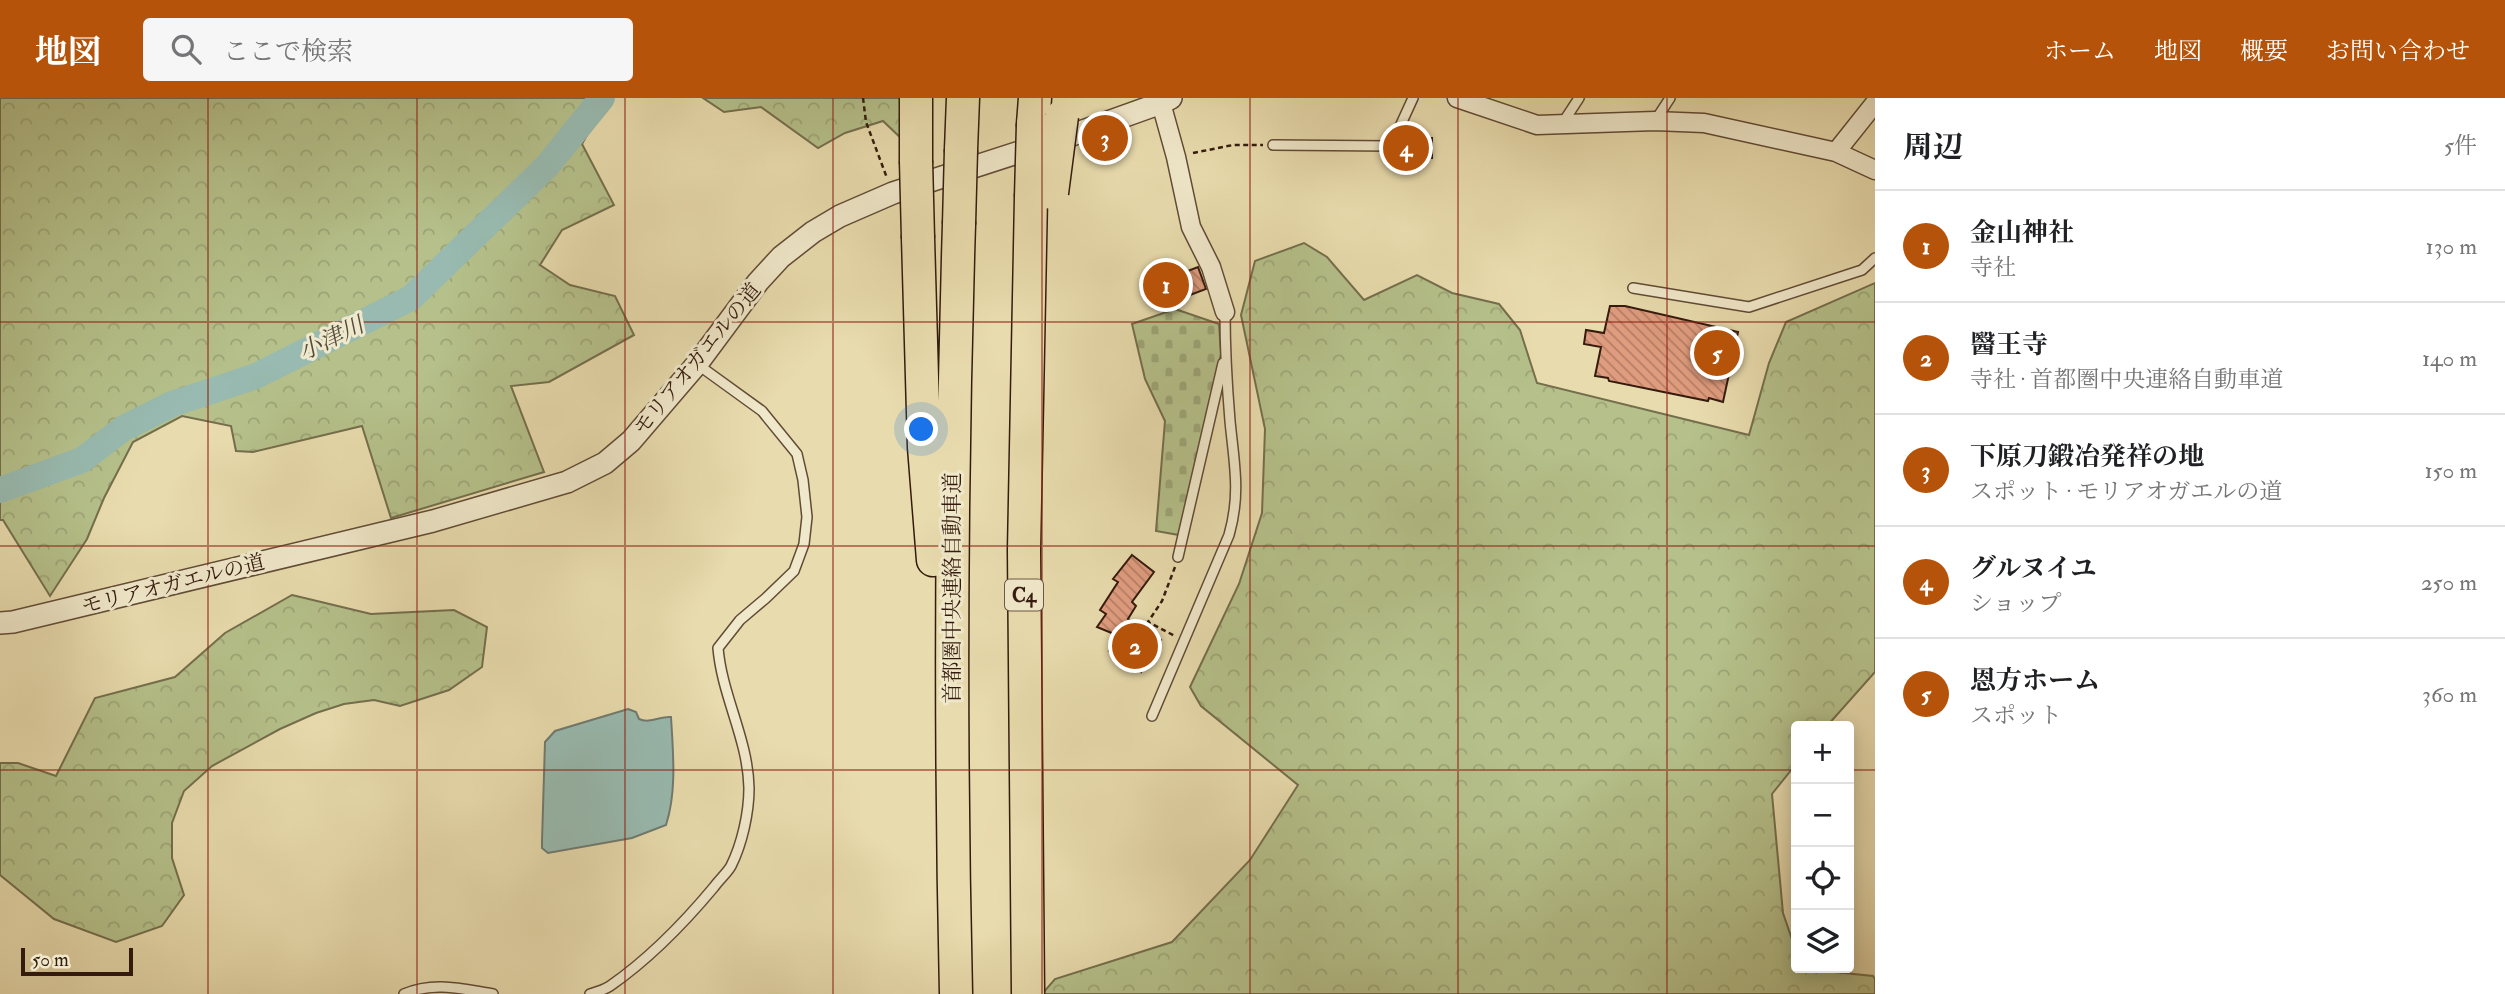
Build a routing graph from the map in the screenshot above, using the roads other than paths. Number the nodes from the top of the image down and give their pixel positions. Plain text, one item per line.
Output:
1 (916, 98) edge
2 (963, 98) edge
3 (1413, 98) edge
4 (1457, 98) edge
5 (1579, 98) edge
6 (1671, 98) edge
7 (1166, 101) edge
8 (1875, 103) edge
9 (1049, 109) edge
10 (1655, 121) junction
11 (1560, 125) junction
12 (1273, 145) road end
13 (1836, 152) junction
14 (1875, 170) edge
15 (1875, 258) edge
16 (1633, 288) dead end
17 (1225, 313) joint
18 (1225, 354) junction
19 (697, 364) junction
20 (1178, 557) dead end
21 (4, 626) edge
22 (1152, 716) dead end
23 (951, 767) junction
24 (1028, 993) edge
25 (404, 994) edge
26 (493, 994) edge
27 (590, 994) edge
28 (956, 994) edge

1 - 23 highway, bridge
2 - 23 highway, 首都圏中央連絡自動車道, bridge
3 - 12 lane
4 - 11 street
5 - 11 lane
6 - 10 lane
7 - 17 street
7 - 19 street, モリアオガエルの道
8 - 13 street
9 - 24 highway, C4, bridge
10 - 11 street
10 - 13 street
13 - 14 street
15 - 16 lane
17 - 18 lane
18 - 20 lane
18 - 22 lane
19 - 21 street, モリアオガエルの道
19 - 27 lane
23 - 28 highway, 首都圏中央連絡自動車道
25 - 26 lane

